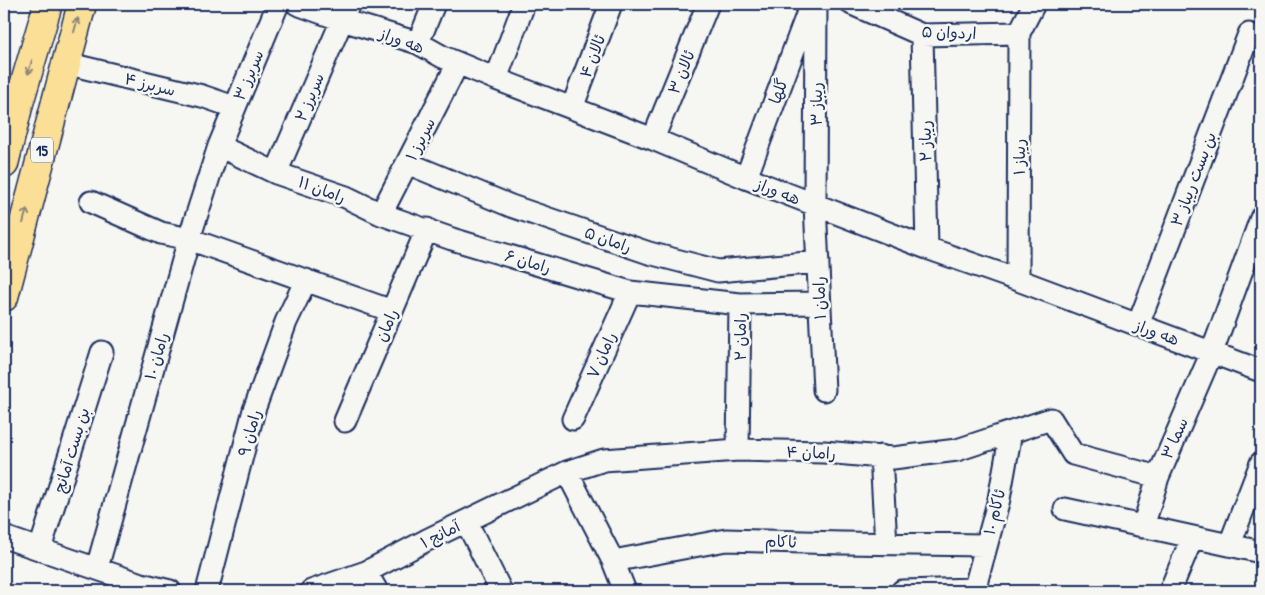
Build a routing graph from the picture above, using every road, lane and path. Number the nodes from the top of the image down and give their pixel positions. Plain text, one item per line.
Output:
1 (48, 4) edge
2 (82, 4) edge
3 (278, 4) edge
4 (297, 4) edge
5 (434, 4) edge
6 (524, 4) edge
7 (612, 4) edge
8 (708, 4) edge
9 (811, 4) edge
10 (816, 4) edge
11 (852, 4) edge
12 (1034, 4) edge
13 (345, 12) edge
14 (1019, 33) junction
15 (922, 34) junction
16 (1249, 34) dead end
17 (418, 43) junction
18 (65, 63) junction
19 (458, 63) junction
20 (496, 79) junction
21 (11, 96) edge
22 (234, 107) junction
23 (572, 108) junction
24 (653, 140) junction
25 (219, 146) junction
26 (407, 163) junction
27 (4, 164) edge
28 (276, 173) junction
29 (746, 178) junction
30 (91, 202) dead end
31 (815, 205) junction
32 (381, 214) junction
33 (1261, 218) edge
34 (427, 229) junction
35 (189, 239) junction
36 (928, 248) junction
37 (818, 262) junction
38 (306, 280) junction
39 (1018, 280) junction
40 (630, 292) junction
41 (4, 297) edge
42 (819, 303) junction
43 (740, 304) junction
44 (392, 311) junction
45 (1138, 325) junction
46 (102, 352) dead end
47 (1212, 352) junction
48 (1261, 371) edge
49 (824, 390) dead end
50 (573, 419) dead end
51 (345, 421) dead end
52 (1011, 432) junction
53 (738, 450) junction
54 (881, 456) junction
55 (1261, 463) edge
56 (567, 472) junction
57 (1158, 477) junction
58 (1064, 509) dead end
59 (466, 521) junction
60 (1142, 527) junction
61 (4, 537) edge
62 (1192, 538) junction
63 (886, 544) junction
64 (1230, 544) junction
65 (986, 545) junction
66 (40, 549) junction
67 (1261, 552) edge
68 (612, 561) junction
69 (97, 568) junction
70 (366, 572) junction
71 (140, 588) edge
72 (974, 590) edge
73 (170, 591) edge
74 (207, 591) edge
75 (311, 591) edge
76 (376, 591) edge
77 (501, 591) edge
78 (625, 591) edge
79 (902, 591) edge
80 (1170, 591) edge

1 -> 21 main road, 15
18 -> 2 main road, 15
3 - 22 street, سربرز ۳
4 - 13 street, هه وراز
5 - 17 street
6 - 20 street
7 - 23 street, ئالان ۴
8 - 24 street, ئالان ۳
9 - 29 street, گلها
10 - 31 street, ریباز ۳
11 - 15 street, اردوان ۵
12 - 14 street
13 - 17 street, هه وراز
13 - 28 street, سربرز ۲
14 - 15 street, اردوان ۵
14 - 39 street, ریباز ۱
15 - 36 street, ریباز ۲
16 - 45 street, بن بست ریباز ۳
17 - 19 street, هه وراز
18 - 22 street, سربرز ۴
41 -> 18 main road, 15
19 - 20 street, هه وراز
19 - 26 street, سربرز ۱
20 - 23 street, هه وراز
21 - 27 main road, 15
22 - 25 street, سربرز ۳
23 - 24 street, هه وراز
24 - 29 street, هه وراز
25 - 28 street, رامان ۱۱
25 - 35 street, رامان ۱۰
26 - 32 street, سربرز ۱
26 - 37 street, رامان ۵
28 - 32 street, رامان ۱۱
29 - 31 street, هه وراز
30 - 35 street
31 - 36 street, هه وراز
31 - 37 street, رامان ۱
32 - 34 street, رامان ۱۱
33 - 47 street, سما ۳
34 - 40 street, رامان ۶
34 - 44 street, رامان
35 - 38 street
35 - 69 street, رامان ۱۰
36 - 39 street, هه وراز
37 - 42 street, رامان ۱
38 - 44 street
38 - 74 street, رامان ۹
39 - 45 street, هه وراز
40 - 43 street, رامان ۶
40 - 50 street, رامان ۷
42 - 43 street, رامان ۲
42 - 49 street, رامان ۱
43 - 53 street, رامان ۲
44 - 51 street, رامان
45 - 47 street, هه وراز
46 - 66 street, بن بست آمانج
47 - 48 street, هه وراز
47 - 57 street, سما ۳
52 - 54 street, رامان ۴
52 - 57 street, رامان ۴
52 - 65 street, ئاکام ۱۰
53 - 54 street, رامان ۴
53 - 56 street, رامان ۴
54 - 63 street
55 - 64 street
56 - 59 street, آمانج ۱
56 - 68 street
57 - 60 street, سما ۳
58 - 60 street
59 - 70 street, آمانج ۱
59 - 77 street
60 - 62 street
61 - 66 street
62 - 64 street
62 - 80 street
63 - 65 street, ئاکام
63 - 68 street, ئاکام
64 - 67 street
65 - 72 street, ئاکام ۱۰
66 - 69 street
68 - 78 street
69 - 71 street
70 - 75 street, آمانج ۱
70 - 76 street
71 - 73 street
72 - 79 street

